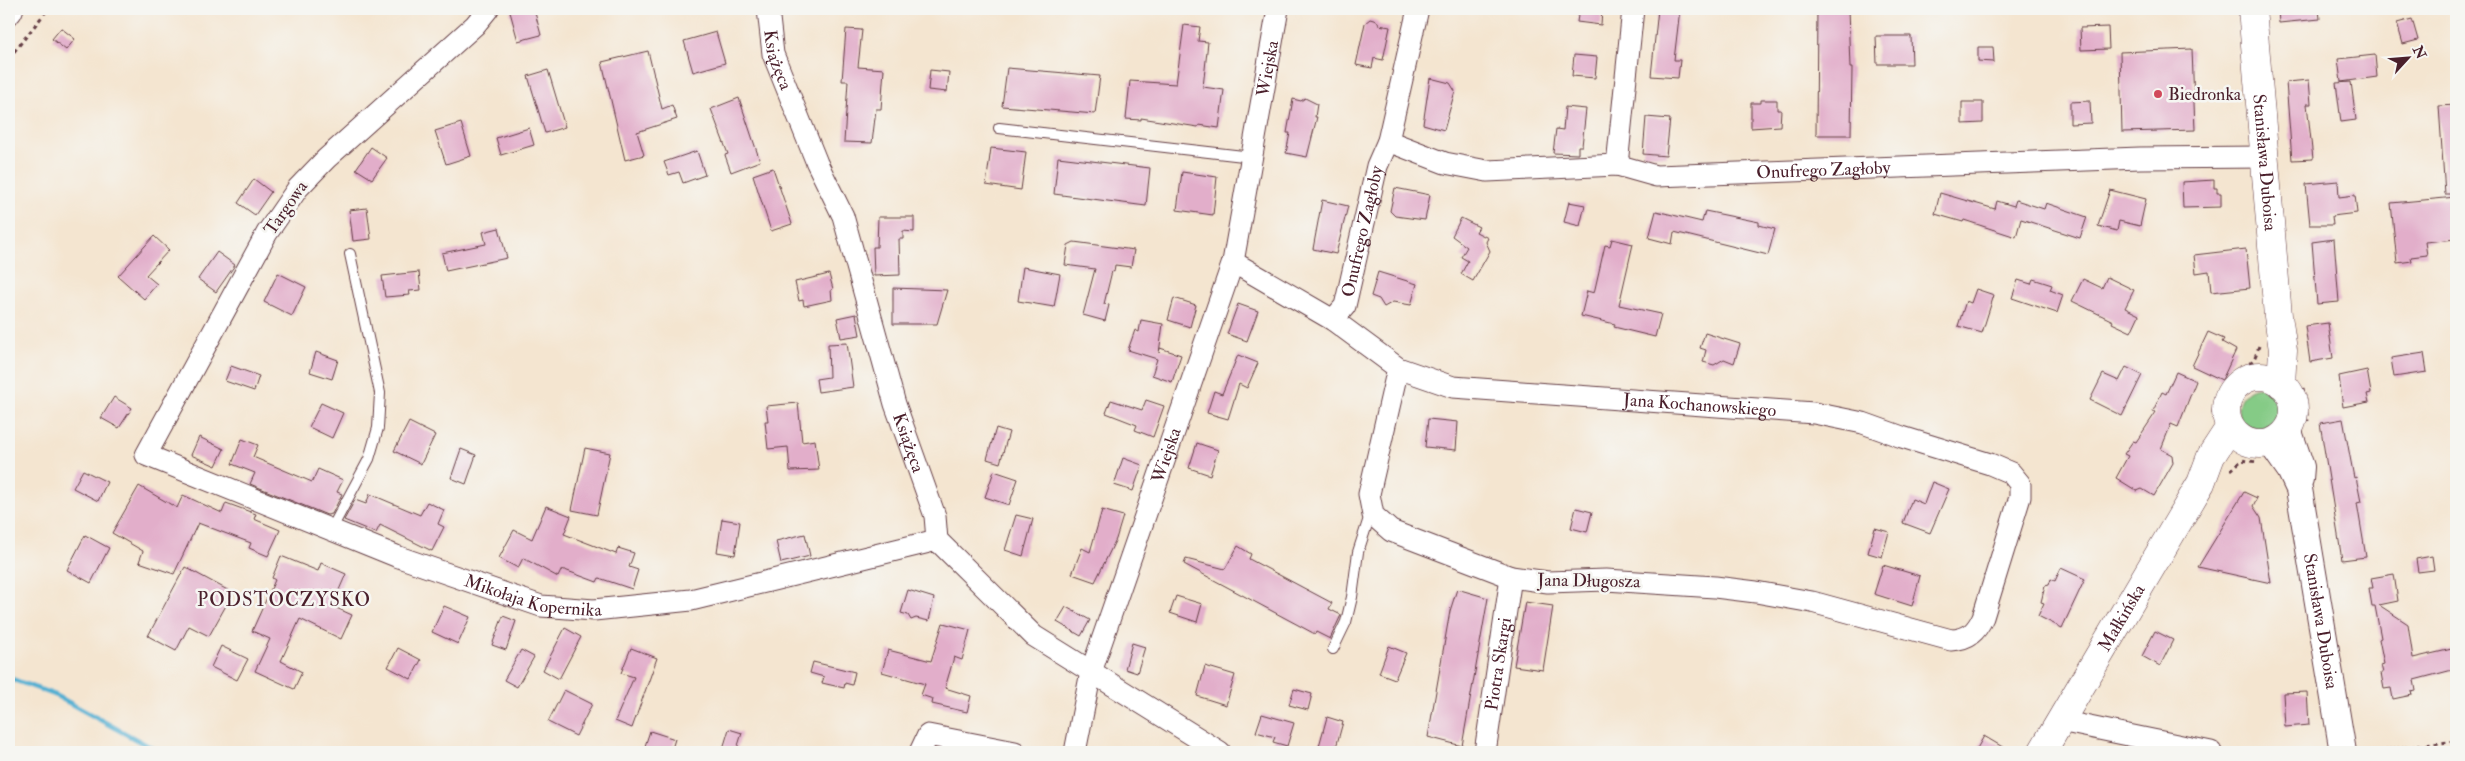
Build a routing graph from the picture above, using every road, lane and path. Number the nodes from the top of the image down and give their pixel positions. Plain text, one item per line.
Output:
1 (48, 9) edge
2 (488, 9) edge
3 (768, 9) edge
4 (1278, 9) edge
5 (1418, 9) edge
6 (1633, 9) edge
7 (2252, 9) edge
8 (9, 58) edge
9 (999, 128) dead end
10 (1388, 140) junction
11 (1252, 157) junction
12 (2265, 157) junction
13 (1617, 165) junction
14 (350, 254) dead end
15 (1233, 262) junction
16 (1333, 320) junction
17 (2261, 344) dead end
18 (1398, 368) junction
19 (2270, 380) junction
20 (2251, 437) junction
21 (146, 455) joint
22 (2230, 472) dead end
23 (1372, 508) junction
24 (331, 530) junction
25 (937, 540) junction
26 (1511, 577) junction
27 (1964, 639) joint
28 (1333, 649) dead end
29 (1091, 672) junction
30 (2060, 721) junction
31 (2456, 740) edge
32 (2378, 751) edge
33 (920, 752) edge
34 (1015, 752) edge
35 (1075, 752) edge
36 (1220, 752) edge
37 (1485, 752) edge
38 (2042, 752) edge
39 (2209, 752) edge
40 (2343, 752) edge

1 - 8 path
2 - 21 street, Targowa
3 - 25 street, Książęca
4 - 11 street, Wiejska
5 - 10 street, Onufrego Zagłoby
6 - 13 street
7 - 12 main road, Stanisława Duboisa
9 - 11 lane
10 - 13 street, Onufrego Zagłoby
10 - 16 street, Onufrego Zagłoby
11 - 15 street, Wiejska
12 - 13 street, Onufrego Zagłoby
12 - 19 main road, Stanisława Duboisa
14 - 24 lane
15 - 16 street, Jana Kochanowskiego
15 - 29 street, Wiejska
16 - 18 street, Jana Kochanowskiego
17 - 20 path
18 - 23 street
18 - 27 street, Jana Kochanowskiego
19 - 20 main road
19 - 20 main road
20 - 22 path
20 - 30 main road, Małkińska
20 - 40 street, Stanisława Duboisa
21 - 24 street, Mikołaja Kopernika
23 - 26 street, Jana Długosza
23 - 28 lane
24 - 25 street, Mikołaja Kopernika
25 - 29 street
26 - 27 street, Jana Długosza
26 - 37 street, Piotra Skargi
29 - 35 street, Wiejska
29 - 36 street
30 - 38 main road, Małkińska
30 - 39 street
31 - 32 path
33 - 34 street

